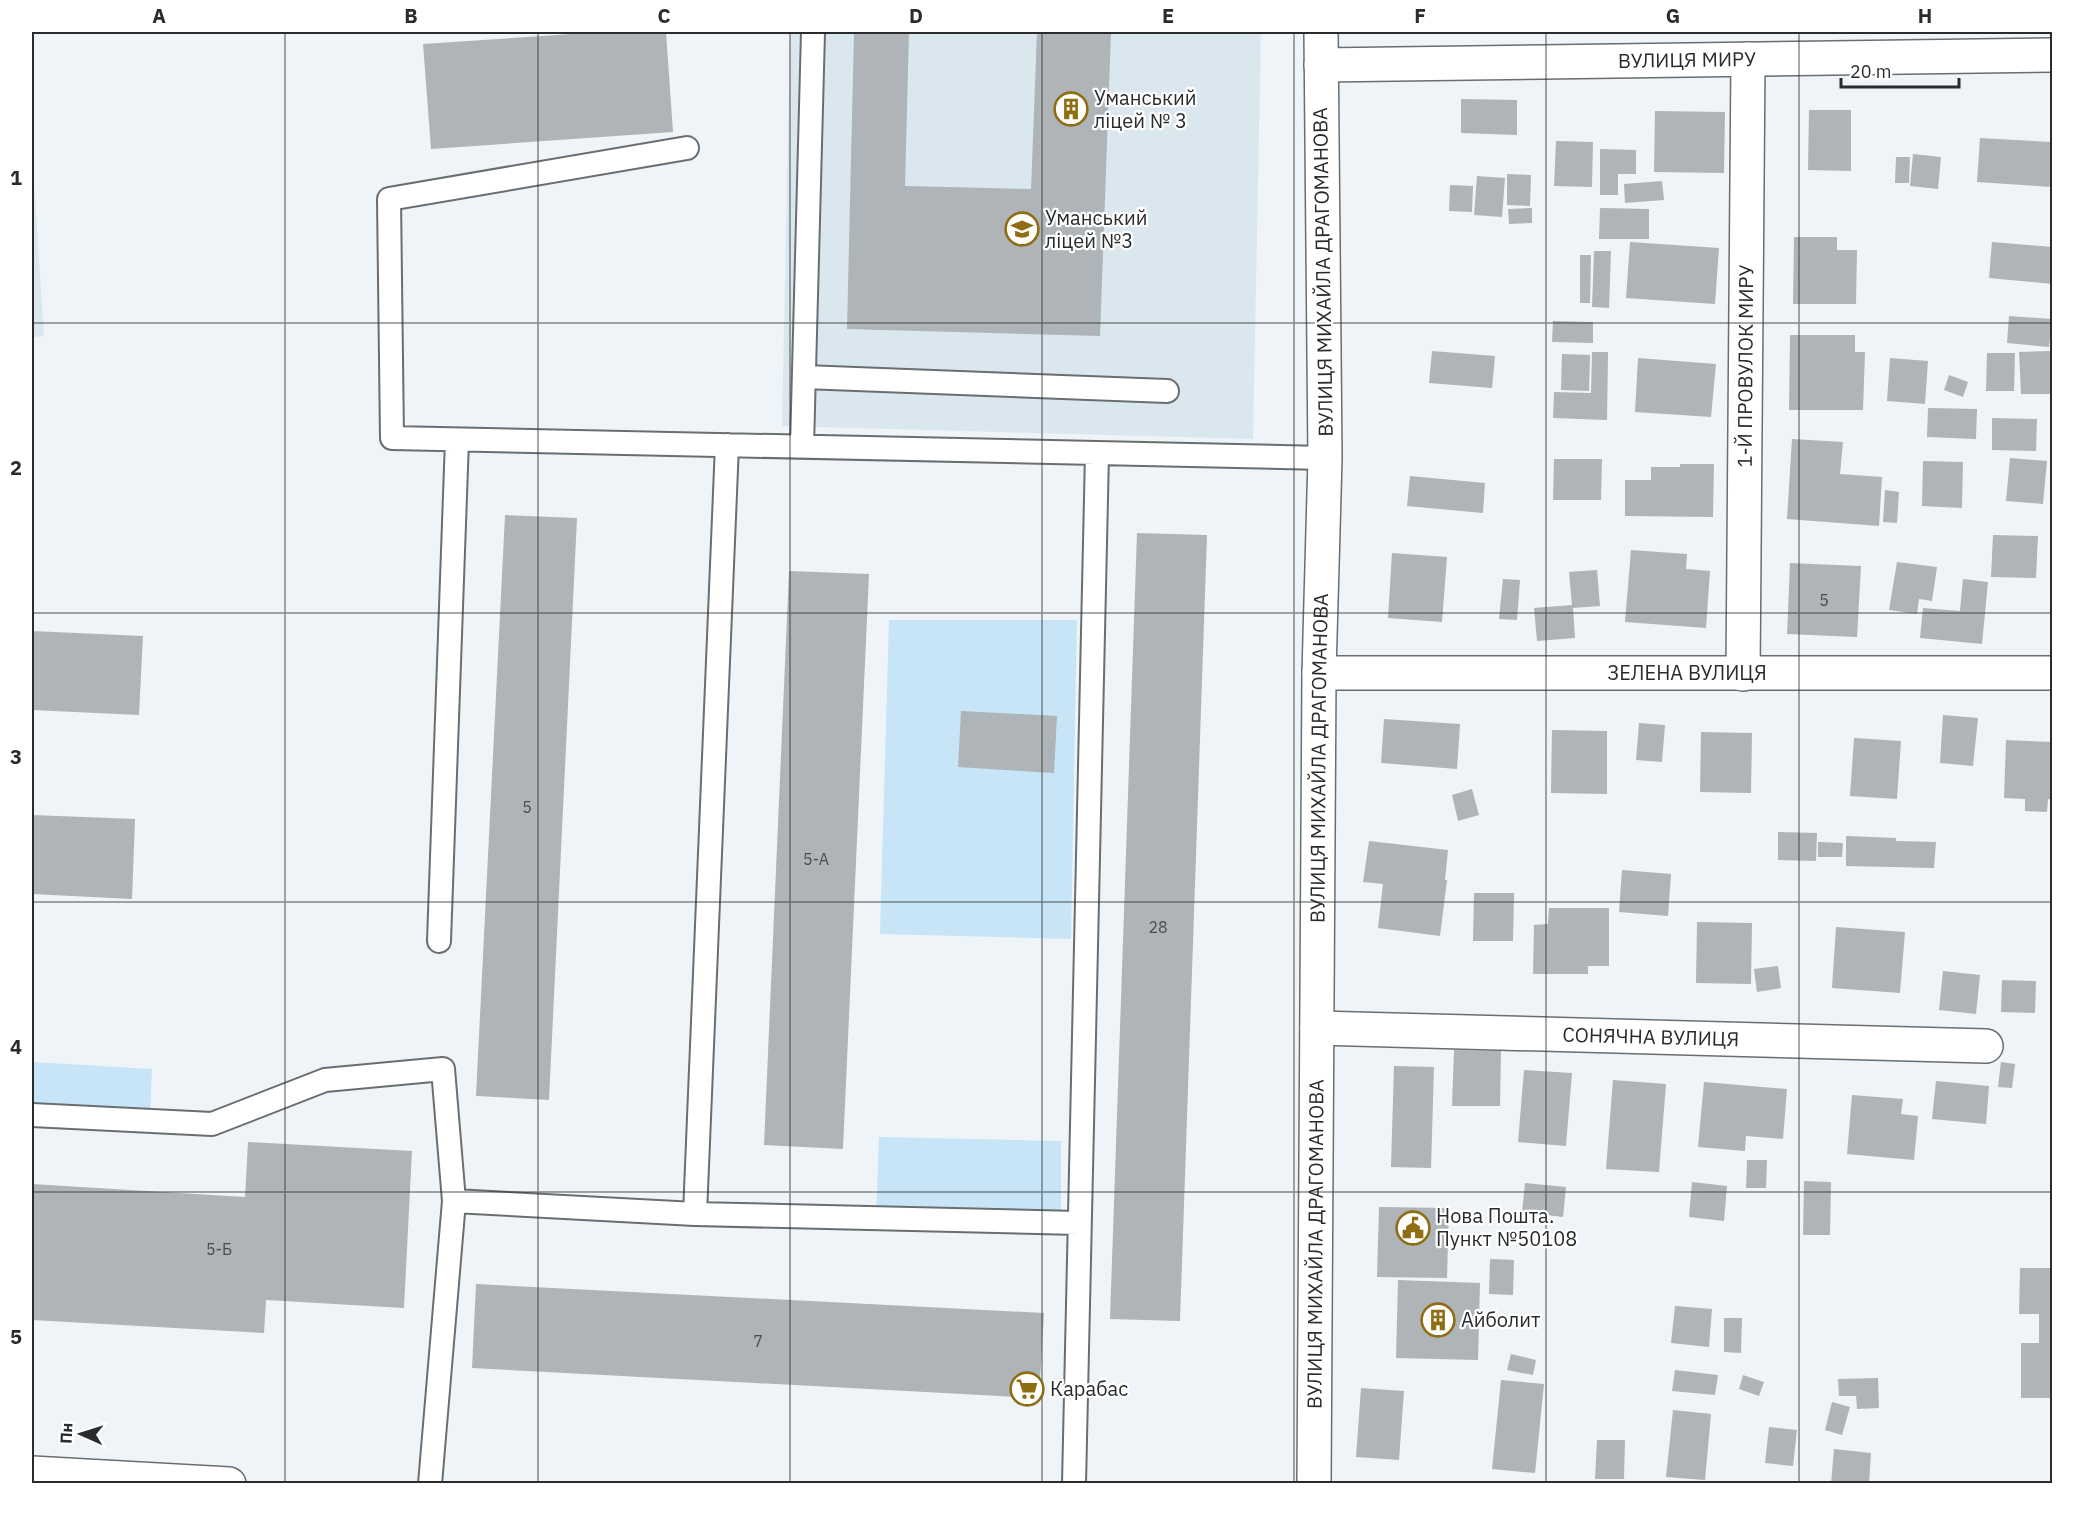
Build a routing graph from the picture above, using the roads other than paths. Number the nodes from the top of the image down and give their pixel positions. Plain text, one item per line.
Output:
1 (813, 32) edge
2 (1322, 32) edge
3 (2052, 55) edge
4 (1748, 60) junction
5 (1321, 65) junction
6 (687, 148) dead end
7 (804, 377) junction
8 (1167, 391) dead end
9 (457, 440) junction
10 (727, 446) junction
11 (802, 446) junction
12 (1097, 453) junction
13 (1325, 458) junction
14 (1319, 673) junction
15 (2052, 673) edge
16 (1743, 674) junction
17 (439, 941) dead end
18 (1317, 1028) junction
19 (1986, 1046) dead end
20 (32, 1115) edge
21 (454, 1201) junction
22 (695, 1214) junction
23 (1078, 1223) junction
24 (32, 1473) edge
25 (229, 1484) edge
26 (430, 1484) edge
27 (1074, 1484) edge
28 (1314, 1484) edge

1 - 7 lane
2 - 5 street, ВУЛИЦЯ МИХАЙЛА ДРАГОМАНОВА
3 - 4 street, ВУЛИЦЯ МИРУ
4 - 5 street, ВУЛИЦЯ МИРУ
4 - 16 street, 1-Й ПРОВУЛОК МИРУ
5 - 13 street, ВУЛИЦЯ МИХАЙЛА ДРАГОМАНОВА
6 - 9 lane
7 - 8 lane
7 - 11 lane
9 - 10 lane
9 - 17 lane
10 - 11 lane
10 - 22 lane
11 - 12 lane
12 - 13 lane
12 - 23 lane
13 - 14 street, ВУЛИЦЯ МИХАЙЛА ДРАГОМАНОВА
14 - 16 street, ЗЕЛЕНА ВУЛИЦЯ
14 - 18 street, ВУЛИЦЯ МИХАЙЛА ДРАГОМАНОВА
15 - 16 street, ЗЕЛЕНА ВУЛИЦЯ
18 - 19 street, СОНЯЧНА ВУЛИЦЯ
18 - 28 street, ВУЛИЦЯ МИХАЙЛА ДРАГОМАНОВА
20 - 21 lane
21 - 22 lane
21 - 26 lane
22 - 23 lane
23 - 27 lane
24 - 25 street

